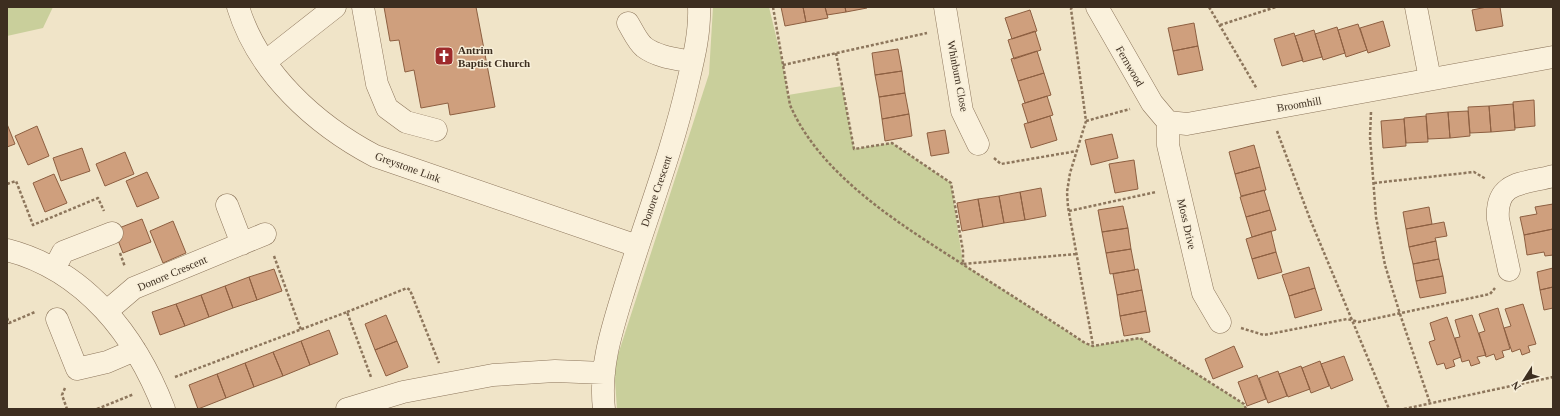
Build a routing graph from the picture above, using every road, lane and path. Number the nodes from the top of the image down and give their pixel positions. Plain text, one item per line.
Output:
1 (238, 7) edge
2 (363, 7) edge
3 (699, 7) edge
4 (773, 7) edge
5 (945, 7) edge
6 (1072, 7) edge
7 (1097, 7) edge
8 (1210, 7) edge
9 (1276, 7) edge
10 (1416, 7) edge
11 (331, 8) edge
12 (628, 23) dead end
13 (1220, 25) junction
14 (948, 28) junction
15 (836, 53) junction
16 (1553, 57) edge
17 (265, 62) junction
18 (692, 62) junction
19 (783, 65) junction
20 (1430, 79) junction
21 (1373, 90) junction
22 (1152, 103) junction
23 (1269, 109) junction
24 (1086, 122) junction
25 (1168, 122) junction
26 (436, 130) dead end
27 (978, 144) joint
28 (1077, 151) junction
29 (1549, 177) edge
30 (7, 184) edge
31 (1374, 184) junction
32 (1178, 187) junction
33 (1505, 191) junction
34 (227, 205) dead end
35 (1069, 211) junction
36 (33, 225) dead end
37 (112, 233) dead end
38 (265, 234) joint
39 (242, 244) junction
40 (637, 246) junction
41 (7, 250) edge
42 (1076, 254) junction
43 (963, 264) junction
44 (54, 269) junction
45 (1509, 270) joint
46 (107, 312) junction
47 (347, 312) junction
48 (1400, 314) junction
49 (56, 319) dead end
50 (1352, 320) junction
51 (1220, 322) joint
52 (301, 330) junction
53 (1093, 346) junction
54 (135, 350) junction
55 (604, 373) junction
56 (1553, 377) edge
57 (447, 383) junction
58 (154, 386) junction
59 (379, 399) junction
60 (1430, 403) junction
61 (97, 409) edge
62 (164, 409) edge
63 (347, 409) edge
64 (604, 409) edge
65 (1246, 409) edge
66 (1389, 409) edge
67 (1404, 409) edge

1 - 17 street, Greystone Link
2 - 26 street
3 - 18 street, Donore Crescent
4 - 19 path
5 - 14 street, Whinburn Close
6 - 24 path
7 - 22 street, Fernwood
8 - 13 path
9 - 13 path
10 - 20 street
11 - 17 street
12 - 18 street
13 - 23 path
14 - 15 path
14 - 27 street, Whinburn Close
15 - 19 path
15 - 43 path
16 - 20 street, Broomhill
17 - 40 street, Greystone Link
18 - 40 street, Donore Crescent
19 - 43 path
20 - 21 street, Broomhill
21 - 23 street, Broomhill
21 - 31 path
22 - 24 path
22 - 25 street, Fernwood
23 - 25 street, Broomhill
23 - 50 path
24 - 28 path
25 - 32 street, Moss Drive
27 - 28 path
28 - 35 path
29 - 33 street
30 - 36 path
31 - 33 path
31 - 48 path
32 - 35 path
32 - 51 street, Moss Drive
33 - 45 street
34 - 39 street
35 - 42 path
37 - 44 street
38 - 39 street, Donore Crescent
38 - 52 path
39 - 46 street, Donore Crescent
40 - 55 street, Donore Crescent
41 - 44 street
42 - 43 path
42 - 53 path
43 - 53 path
44 - 46 street
45 - 48 path
46 - 54 street
47 - 52 path
47 - 57 path
47 - 59 path
48 - 50 path
48 - 60 path
49 - 54 street
50 - 51 path
50 - 66 path
52 - 58 path
53 - 65 path
54 - 58 street
55 - 57 street
55 - 64 street, Donore Crescent
56 - 60 path
57 - 59 street
58 - 61 path
58 - 62 street
59 - 63 street
60 - 67 path

